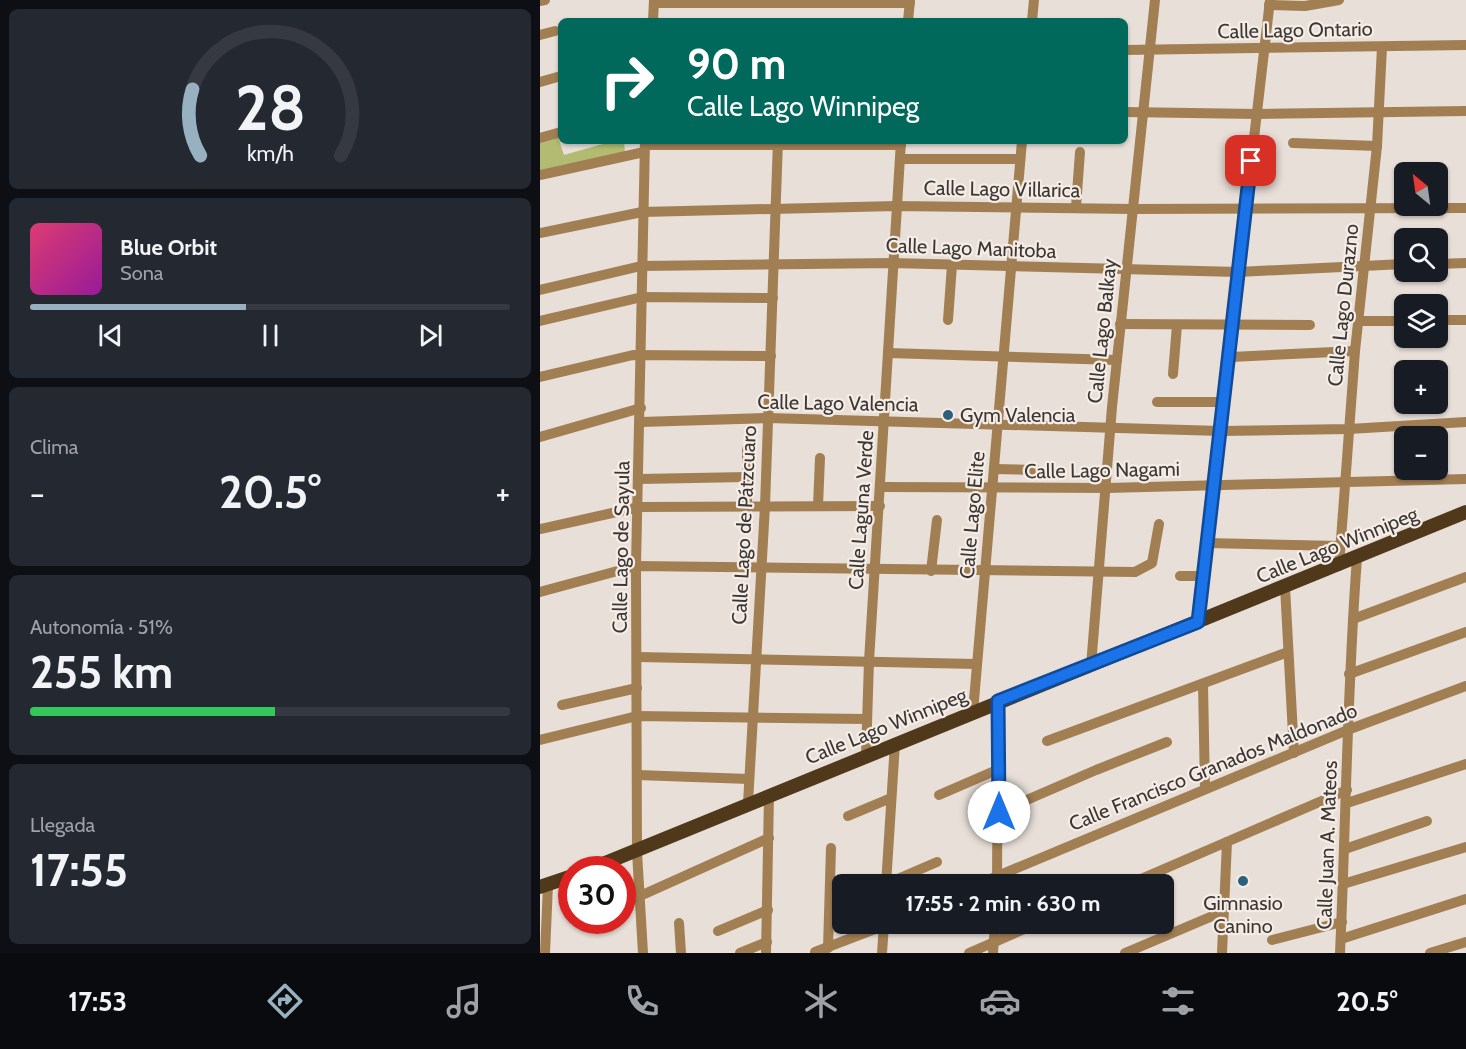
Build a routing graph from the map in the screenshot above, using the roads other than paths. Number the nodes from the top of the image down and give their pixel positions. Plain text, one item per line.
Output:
1 (545, 0) edge
2 (1035, 0) edge
3 (1155, 0) edge
4 (1339, 0) edge
5 (540, 1) edge
6 (910, 1) edge
7 (654, 2) edge
8 (1269, 2) edge
9 (653, 18) edge
10 (908, 18) edge
11 (1032, 18) edge
12 (555, 31) dead end
13 (540, 35) edge
14 (1466, 45) edge
15 (1383, 47) junction
16 (1264, 49) junction
17 (1128, 50) edge
18 (1149, 50) junction
19 (558, 77) edge
20 (540, 82) edge
21 (1466, 111) edge
22 (1128, 112) edge
23 (1143, 113) junction
24 (1380, 113) junction
25 (1257, 114) junction
26 (558, 133) edge
27 (540, 138) edge
28 (1293, 143) dead end
29 (778, 144) edge
30 (901, 144) edge
31 (1022, 144) edge
32 (645, 146) edge
33 (1377, 146) junction
34 (1080, 152) dead end
35 (900, 159) junction
36 (1020, 159) junction
37 (540, 175) edge
38 (896, 206) junction
39 (1017, 207) junction
40 (1076, 207) junction
41 (776, 208) junction
42 (1372, 208) junction
43 (1466, 208) edge
44 (1134, 209) junction
45 (1246, 209) junction
46 (642, 212) junction
47 (540, 233) edge
48 (775, 262) junction
49 (892, 263) junction
50 (1466, 263) edge
51 (1394, 264) edge
52 (1448, 264) edge
53 (952, 265) junction
54 (1366, 265) junction
55 (641, 266) junction
56 (1012, 267) junction
57 (1127, 271) junction
58 (1238, 272) junction
59 (540, 290) edge
60 (642, 297) junction
61 (773, 298) junction
62 (948, 320) dead end
63 (1448, 320) edge
64 (1466, 320) edge
65 (540, 321) edge
66 (1360, 321) junction
67 (1394, 321) edge
68 (1120, 324) junction
69 (1234, 324) junction
70 (1177, 325) junction
71 (1310, 325) dead end
72 (1355, 351) junction
73 (888, 353) junction
74 (641, 355) junction
75 (771, 356) junction
76 (1003, 357) junction
77 (1231, 357) junction
78 (1117, 360) junction
79 (1173, 374) dead end
80 (540, 377) edge
81 (1157, 402) dead end
82 (1225, 402) junction
83 (641, 408) junction
84 (768, 418) junction
85 (641, 422) junction
86 (885, 422) junction
87 (1466, 422) edge
88 (998, 423) junction
89 (1111, 428) junction
90 (1349, 429) junction
91 (1221, 430) junction
92 (540, 437) edge
93 (747, 449) dead end
94 (820, 458) dead end
95 (994, 469) junction
96 (1036, 470) dead end
97 (747, 477) junction
98 (639, 479) junction
99 (1466, 479) edge
100 (1346, 483) junction
101 (1213, 486) junction
102 (881, 487) junction
103 (1107, 488) junction
104 (992, 489) junction
105 (747, 506) junction
106 (765, 506) junction
107 (818, 506) junction
108 (880, 506) junction
109 (639, 507) junction
110 (1466, 512) edge
111 (937, 520) dead end
112 (1159, 524) dead end
113 (540, 529) edge
114 (1207, 543) junction
115 (1340, 546) junction
116 (1357, 558) junction
117 (636, 566) junction
118 (1339, 566) junction
119 (761, 568) junction
120 (876, 569) junction
121 (931, 571) junction
122 (986, 572) junction
123 (1101, 573) junction
124 (1179, 576) dead end
125 (1203, 576) junction
126 (1466, 577) edge
127 (1285, 587) junction
128 (540, 592) edge
129 (1353, 619) junction
130 (1198, 622) junction
131 (1466, 632) edge
132 (1288, 652) junction
133 (637, 657) junction
134 (755, 660) junction
135 (869, 661) junction
136 (977, 664) junction
137 (1091, 666) junction
138 (1349, 674) junction
139 (1203, 684) junction
140 (1466, 686) edge
141 (637, 688) junction
142 (998, 701) junction
143 (562, 705) dead end
144 (973, 712) junction
145 (638, 716) junction
146 (752, 716) junction
147 (866, 719) junction
148 (1350, 729) junction
149 (540, 740) edge
150 (1047, 741) dead end
151 (1167, 742) dead end
152 (895, 744) junction
153 (1294, 753) junction
154 (866, 755) junction
155 (1466, 764) edge
156 (999, 769) junction
157 (637, 775) junction
158 (749, 779) junction
159 (1205, 789) junction
160 (1347, 790) junction
161 (769, 795) junction
162 (939, 795) dead end
163 (891, 798) junction
164 (748, 803) junction
165 (1347, 803) junction
166 (999, 812) junction
167 (848, 816) dead end
168 (1427, 821) dead end
169 (769, 838) junction
170 (1227, 842) junction
171 (1466, 847) edge
172 (831, 848) dead end
173 (1345, 849) junction
174 (637, 852) junction
175 (626, 856) edge
176 (937, 862) dead end
177 (887, 874) edge
178 (909, 874) edge
179 (998, 874) edge
180 (1012, 874) edge
181 (1153, 874) edge
182 (1343, 884) junction
183 (544, 886) edge
184 (640, 896) junction
185 (1466, 899) edge
186 (768, 910) junction
187 (1222, 912) junction
188 (1342, 922) junction
189 (679, 923) dead end
190 (718, 931) dead end
191 (863, 934) edge
192 (884, 934) edge
193 (1018, 934) edge
194 (1341, 939) junction
195 (1272, 940) dead end
196 (1466, 942) edge
197 (767, 947) edge
198 (828, 948) junction
199 (993, 948) edge
200 (814, 952) edge
201 (545, 953) edge
202 (643, 953) edge
203 (681, 953) edge
204 (740, 953) edge
205 (882, 953) edge
206 (969, 953) edge
207 (1125, 953) edge
208 (1222, 953) edge
209 (1340, 953) edge
210 (1430, 953) edge

1 - 5 street
2 - 11 street
3 - 18 street, Calle Lago Balkay
4 - 8 street
6 - 7 street
6 - 10 street
7 - 9 street
8 - 16 street
12 - 13 street
14 - 15 street, Calle Lago Ontario
15 - 16 street, Calle Lago Ontario
15 - 24 street, Calle Lago Durazno
16 - 18 street, Calle Lago Ontario
16 - 25 street
17 - 18 street, Calle Lago Ontario
18 - 23 street, Calle Lago Balkay
19 - 20 street
21 - 24 street
22 - 23 street
23 - 25 street
23 - 44 street, Calle Lago Balkay
24 - 25 street
24 - 33 street, Calle Lago Durazno
25 - 45 street
26 - 27 street
28 - 33 street
29 - 32 street
29 - 41 street, Calle Lago de Pátzcuaro
30 - 35 street, Calle Laguna Verde
31 - 36 street, Calle Lago Elite
32 - 37 street
32 - 46 street, Calle Lago de Sayula
33 - 42 street, Calle Lago Durazno
34 - 40 street
35 - 36 street
35 - 38 street, Calle Laguna Verde
36 - 39 street, Calle Lago Elite
38 - 39 street, Calle Lago Villarica
38 - 41 street, Calle Lago Villarica
38 - 49 street, Calle Laguna Verde
39 - 40 street, Calle Lago Villarica
39 - 56 street, Calle Lago Elite
40 - 44 street, Calle Lago Villarica
41 - 46 street, Calle Lago Villarica
41 - 48 street, Calle Lago de Pátzcuaro
42 - 43 street, Calle Lago Villarica
42 - 45 street, Calle Lago Villarica
42 - 54 street, Calle Lago Durazno
44 - 45 street, Calle Lago Villarica
44 - 57 street, Calle Lago Balkay
45 - 58 street
46 - 47 street, Calle Lago Villarica
46 - 55 street, Calle Lago de Sayula
48 - 49 street, Calle Lago Manitoba
48 - 55 street, Calle Lago Manitoba
48 - 61 street, Calle Lago de Pátzcuaro
49 - 53 street, Calle Lago Manitoba
49 - 73 street, Calle Laguna Verde
50 - 52 street
51 - 54 street, Calle Lago Manitoba
53 - 56 street, Calle Lago Manitoba
53 - 62 street
54 - 58 street, Calle Lago Manitoba
54 - 66 street, Calle Lago Durazno
55 - 59 street, Calle Lago Manitoba
55 - 60 street, Calle Lago de Sayula
56 - 57 street, Calle Lago Manitoba
56 - 76 street, Calle Lago Elite
57 - 58 street, Calle Lago Manitoba
57 - 68 street, Calle Lago Balkay
58 - 69 street
60 - 61 street
60 - 65 street
60 - 74 street, Calle Lago de Sayula
61 - 75 street, Calle Lago de Pátzcuaro
63 - 64 street
66 - 67 street
66 - 72 street, Calle Lago Durazno
68 - 70 street
68 - 78 street, Calle Lago Balkay
69 - 70 street
69 - 71 street
69 - 77 street
70 - 79 street
72 - 77 street
72 - 90 street, Calle Lago Durazno
73 - 76 street
73 - 86 street, Calle Laguna Verde
74 - 75 street
74 - 80 street
74 - 83 street, Calle Lago de Sayula
75 - 84 street, Calle Lago de Pátzcuaro
76 - 78 street
76 - 88 street, Calle Lago Elite
77 - 82 street
78 - 89 street, Calle Lago Balkay
81 - 82 street
82 - 91 street
83 - 85 street, Calle Lago de Sayula
83 - 92 street
84 - 85 street, Calle Lago Valencia
84 - 86 street, Calle Lago Valencia
84 - 106 street, Calle Lago de Pátzcuaro
85 - 98 street, Calle Lago de Sayula
86 - 88 street, Calle Lago Valencia
86 - 102 street, Calle Laguna Verde
87 - 90 street, Calle Lago Valencia
88 - 89 street, Calle Lago Valencia
88 - 95 street, Calle Lago Elite
89 - 91 street, Calle Lago Valencia
89 - 103 street, Calle Lago Balkay
90 - 91 street, Calle Lago Valencia
90 - 100 street, Calle Lago Durazno
91 - 101 street
93 - 97 street
94 - 107 street
95 - 96 street
95 - 104 street, Calle Lago Elite
97 - 98 street
97 - 105 street
98 - 109 street, Calle Lago de Sayula
99 - 100 street, Calle Lago Nagami
100 - 101 street, Calle Lago Nagami
100 - 115 street, Calle Lago Durazno
101 - 103 street, Calle Lago Nagami
101 - 114 street
102 - 104 street, Calle Lago Nagami
102 - 108 street, Calle Laguna Verde
103 - 104 street, Calle Lago Nagami
103 - 123 street, Calle Lago Balkay
104 - 122 street, Calle Lago Elite
105 - 106 street
105 - 109 street
106 - 107 street
106 - 119 street, Calle Lago de Pátzcuaro
107 - 108 street
108 - 120 street, Calle Laguna Verde
109 - 113 street
109 - 117 street, Calle Lago de Sayula
110 - 116 main road, Calle Lago Winnipeg
111 - 121 street
112 - 123 street
114 - 115 street
114 - 125 street
115 - 118 street, Calle Lago Durazno
116 - 118 main road, Calle Lago Winnipeg
116 - 129 street, Calle Juan A. Mateos
117 - 119 street
117 - 128 street
117 - 133 street, Calle Lago de Sayula
118 - 127 main road, Calle Lago Winnipeg
119 - 120 street
119 - 134 street, Calle Lago de Pátzcuaro
120 - 121 street
120 - 135 street, Calle Laguna Verde
121 - 122 street
122 - 123 street
122 - 136 street, Calle Lago Elite
123 - 137 street, Calle Lago Balkay
124 - 125 street
125 - 130 street
126 - 129 street
127 - 130 main road, Calle Lago Winnipeg
127 - 132 street
129 - 138 street, Calle Juan A. Mateos
130 - 137 main road, Calle Lago Winnipeg
131 - 138 street
132 - 139 street
132 - 153 street
133 - 134 street
133 - 141 street, Calle Lago de Sayula
134 - 135 street
134 - 146 street, Calle Lago de Pátzcuaro
135 - 136 street
135 - 147 street, Calle Laguna Verde
136 - 144 street, Calle Lago Elite
137 - 142 main road, Calle Lago Winnipeg
138 - 148 street, Calle Juan A. Mateos
139 - 150 street
139 - 159 street
140 - 148 street, Calle Francisco Granados Maldonado
141 - 143 street
141 - 145 street, Calle Lago de Sayula
142 - 144 main road, Calle Lago Winnipeg
142 - 156 street
144 - 152 main road, Calle Lago Winnipeg
145 - 146 street
145 - 149 street
145 - 157 street, Calle Lago de Sayula
146 - 147 street
146 - 158 street, Calle Lago de Pátzcuaro
147 - 154 street, Calle Laguna Verde
148 - 153 street, Calle Francisco Granados Maldonado
148 - 160 street, Calle Juan A. Mateos
151 - 166 street
152 - 154 main road, Calle Lago Winnipeg
152 - 163 street
153 - 159 street, Calle Francisco Granados Maldonado
154 - 161 main road, Calle Lago Winnipeg
155 - 165 street
156 - 162 street
156 - 166 street
157 - 158 street
157 - 174 street, Calle Lago de Sayula
158 - 164 street, Calle Lago de Pátzcuaro
159 - 180 street, Calle Francisco Granados Maldonado
160 - 165 street, Calle Juan A. Mateos
160 - 170 street
161 - 164 main road, Calle Lago Winnipeg
161 - 169 street
163 - 167 street
163 - 177 street
164 - 174 main road, Calle Lago Winnipeg
165 - 173 street, Calle Juan A. Mateos
166 - 179 street
168 - 173 street
169 - 184 street
169 - 186 street
170 - 181 street
170 - 187 street
171 - 182 street
172 - 198 street
173 - 182 street, Calle Juan A. Mateos
174 - 175 main road, Calle Lago Winnipeg
174 - 184 street, Calle Lago de Sayula
176 - 178 street
182 - 188 street, Calle Juan A. Mateos
183 - 201 street
184 - 202 street, Calle Lago de Sayula
185 - 194 street
186 - 190 street
186 - 197 street
187 - 207 street
187 - 208 street
188 - 194 street, Calle Juan A. Mateos
188 - 195 street
189 - 203 street
191 - 198 street
192 - 205 street
193 - 199 street
194 - 209 street, Calle Juan A. Mateos
196 - 210 street
197 - 204 street
198 - 200 street
199 - 206 street

